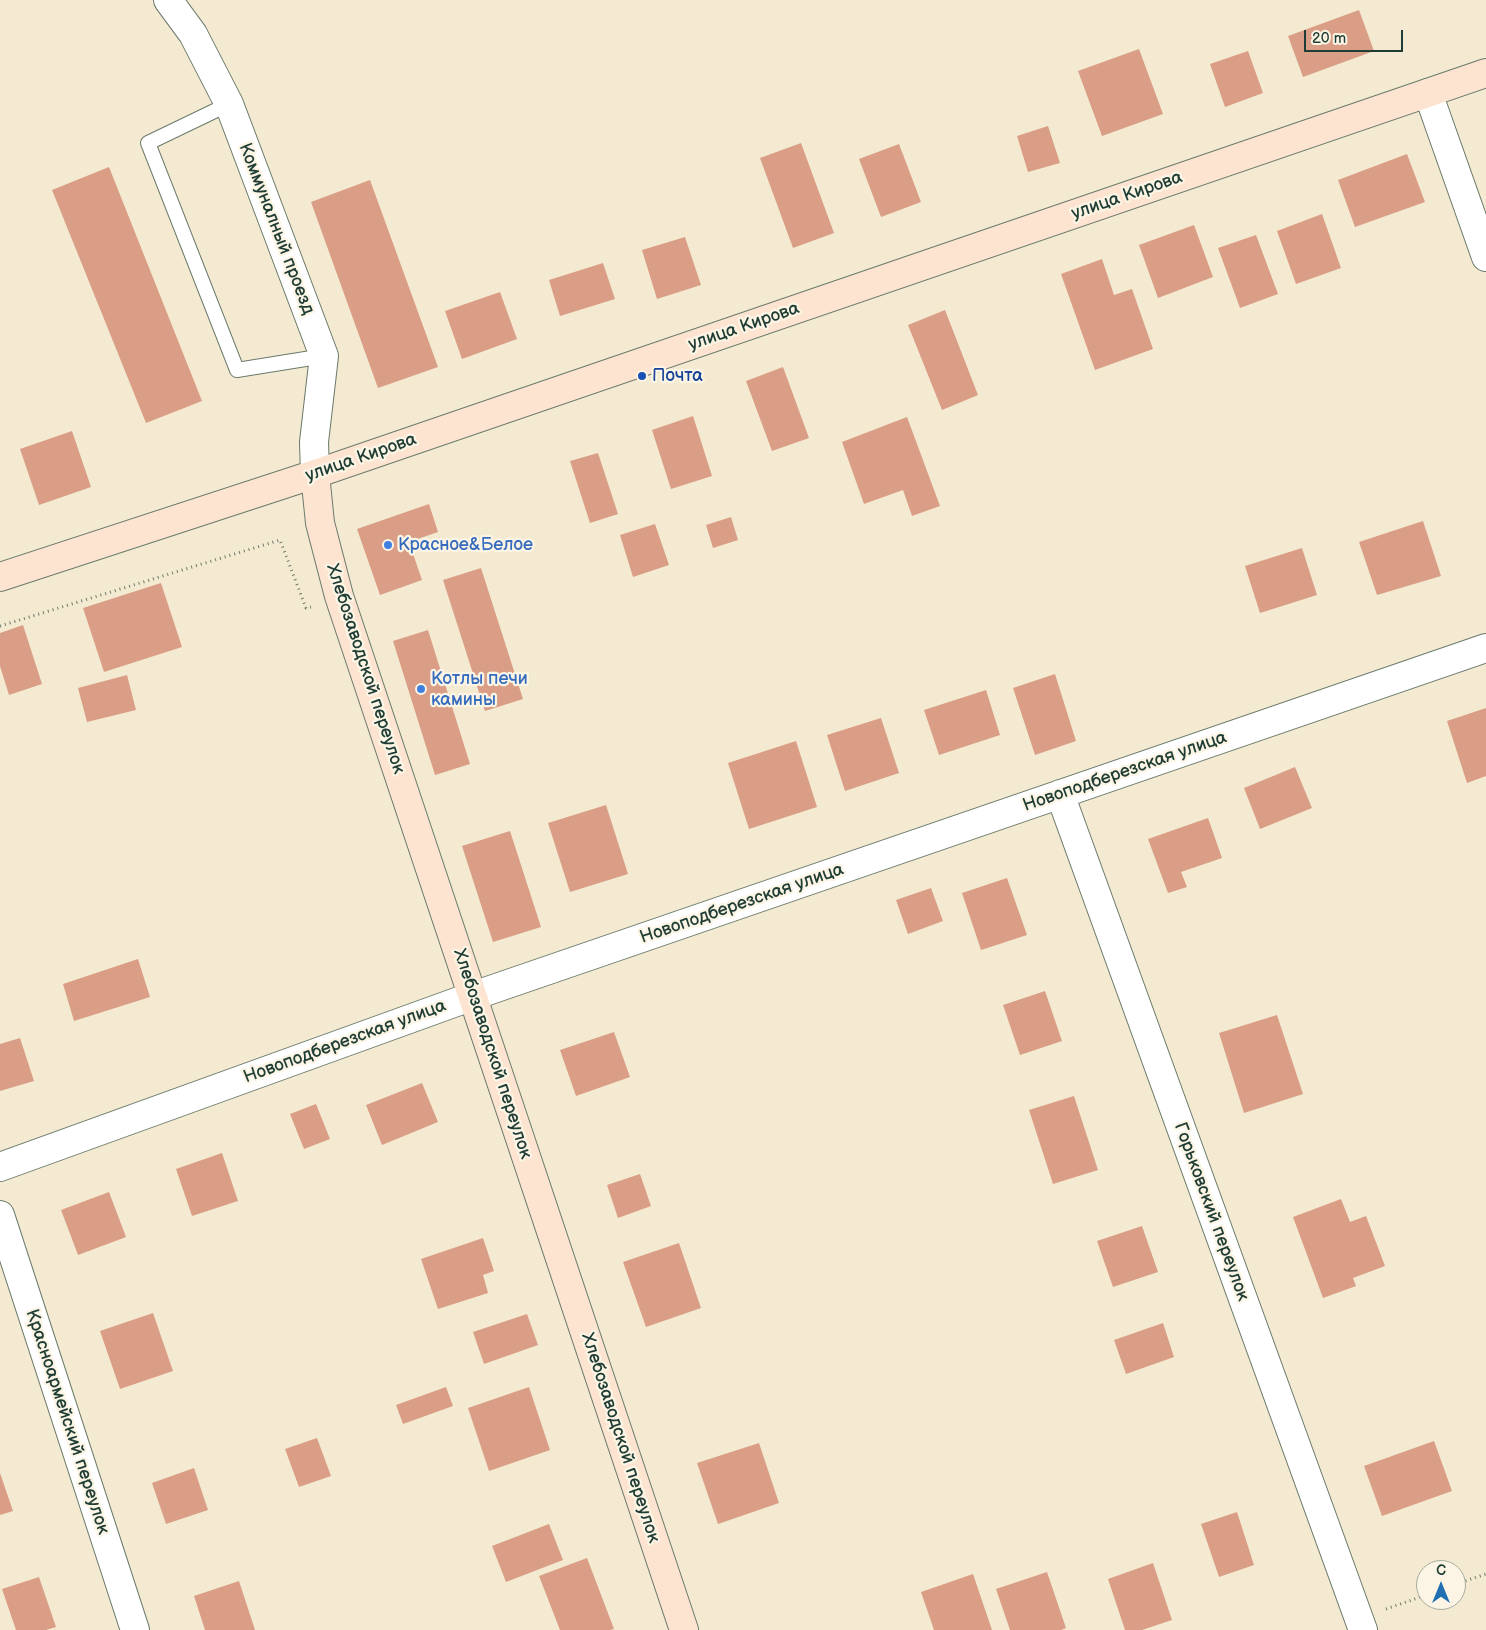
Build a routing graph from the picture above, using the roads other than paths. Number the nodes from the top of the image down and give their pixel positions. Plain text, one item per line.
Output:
1 (168, 0) edge
2 (1486, 73) edge
3 (1428, 93) junction
4 (229, 104) junction
5 (1486, 257) edge
6 (324, 356) junction
7 (315, 474) junction
8 (0, 577) edge
9 (1486, 648) edge
10 (1060, 794) junction
11 (473, 996) junction
12 (0, 1168) edge
13 (0, 1215) edge
14 (1361, 1624) edge
15 (135, 1630) edge
16 (684, 1630) edge

1 - 4 street, Коммуналный проезд
2 - 3 main road, улица Кирова
3 - 5 street
3 - 7 main road, улица Кирова
4 - 6 street, Коммуналный проезд
4 - 6 lane
6 - 7 street, Коммуналный проезд
7 - 8 main road, улица Кирова
7 - 11 main road, Хлебозаводской переулок
9 - 10 street, Новоподберезская улица
10 - 11 street, Новоподберезская улица
10 - 14 street, Горьковский переулок
11 - 12 street, Новоподберезская улица
11 - 16 main road, Хлебозаводской переулок
13 - 15 street, Красноармейский переулок

